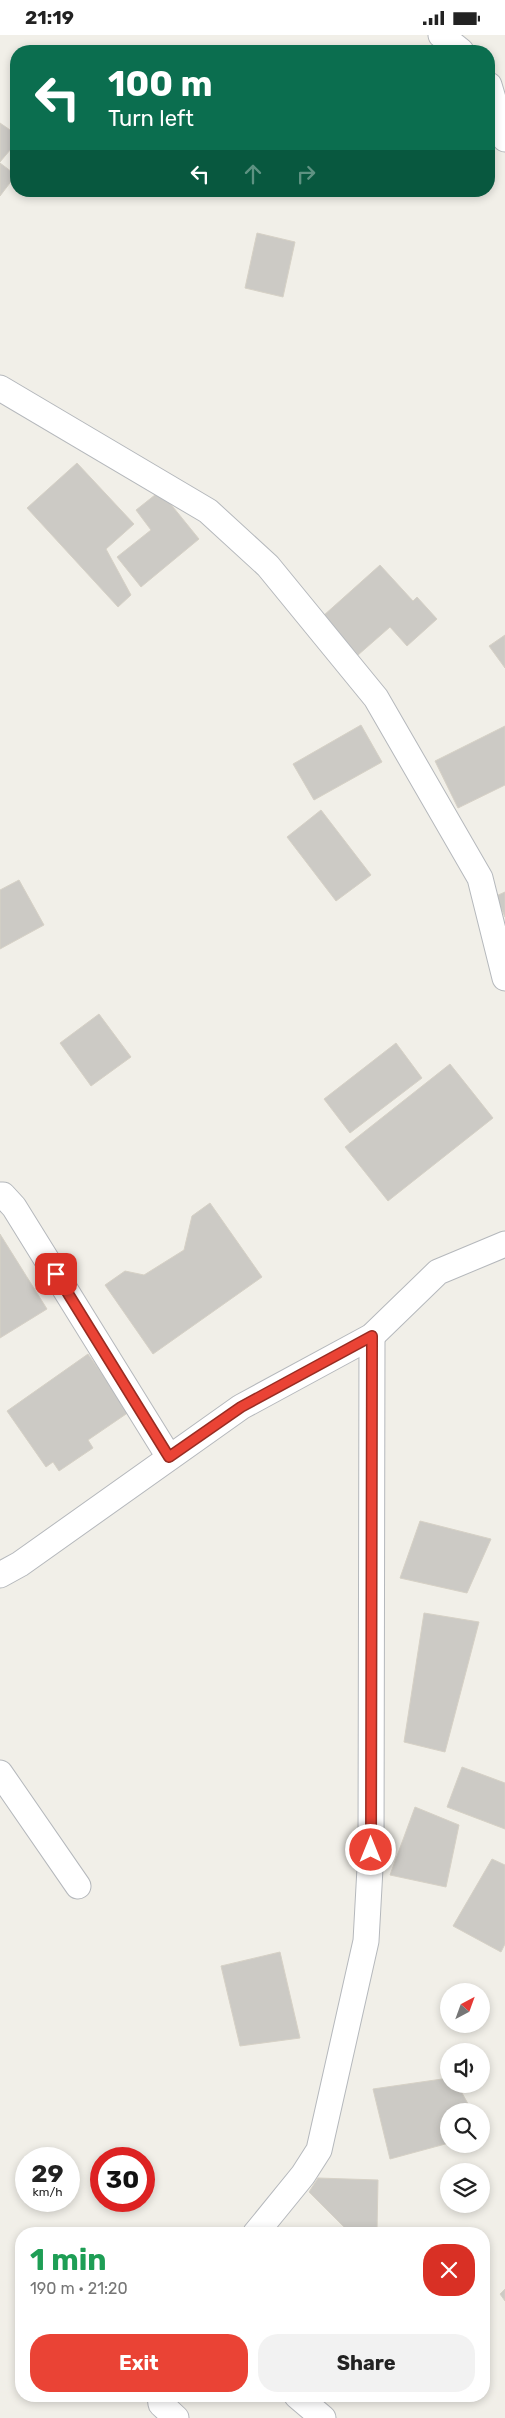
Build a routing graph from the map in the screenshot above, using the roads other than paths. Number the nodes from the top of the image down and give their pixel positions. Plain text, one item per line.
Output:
1 (441, 35) edge
2 (454, 45) edge
3 (495, 105) edge
4 (505, 139) edge
5 (0, 388) edge
6 (505, 978) edge
7 (0, 1195) edge
8 (505, 1244) edge
9 (372, 1336) junction
10 (169, 1457) junction
11 (0, 1575) edge
12 (0, 1773) edge
13 (78, 1886) dead end
14 (261, 2227) edge
15 (161, 2402) edge
16 (304, 2402) edge
17 (176, 2418) edge
18 (323, 2418) edge

1 - 2 street
3 - 4 street
5 - 6 street
7 - 10 street
8 - 9 street
9 - 10 street
9 - 14 street
10 - 11 street
12 - 13 street
15 - 17 street
16 - 18 street

